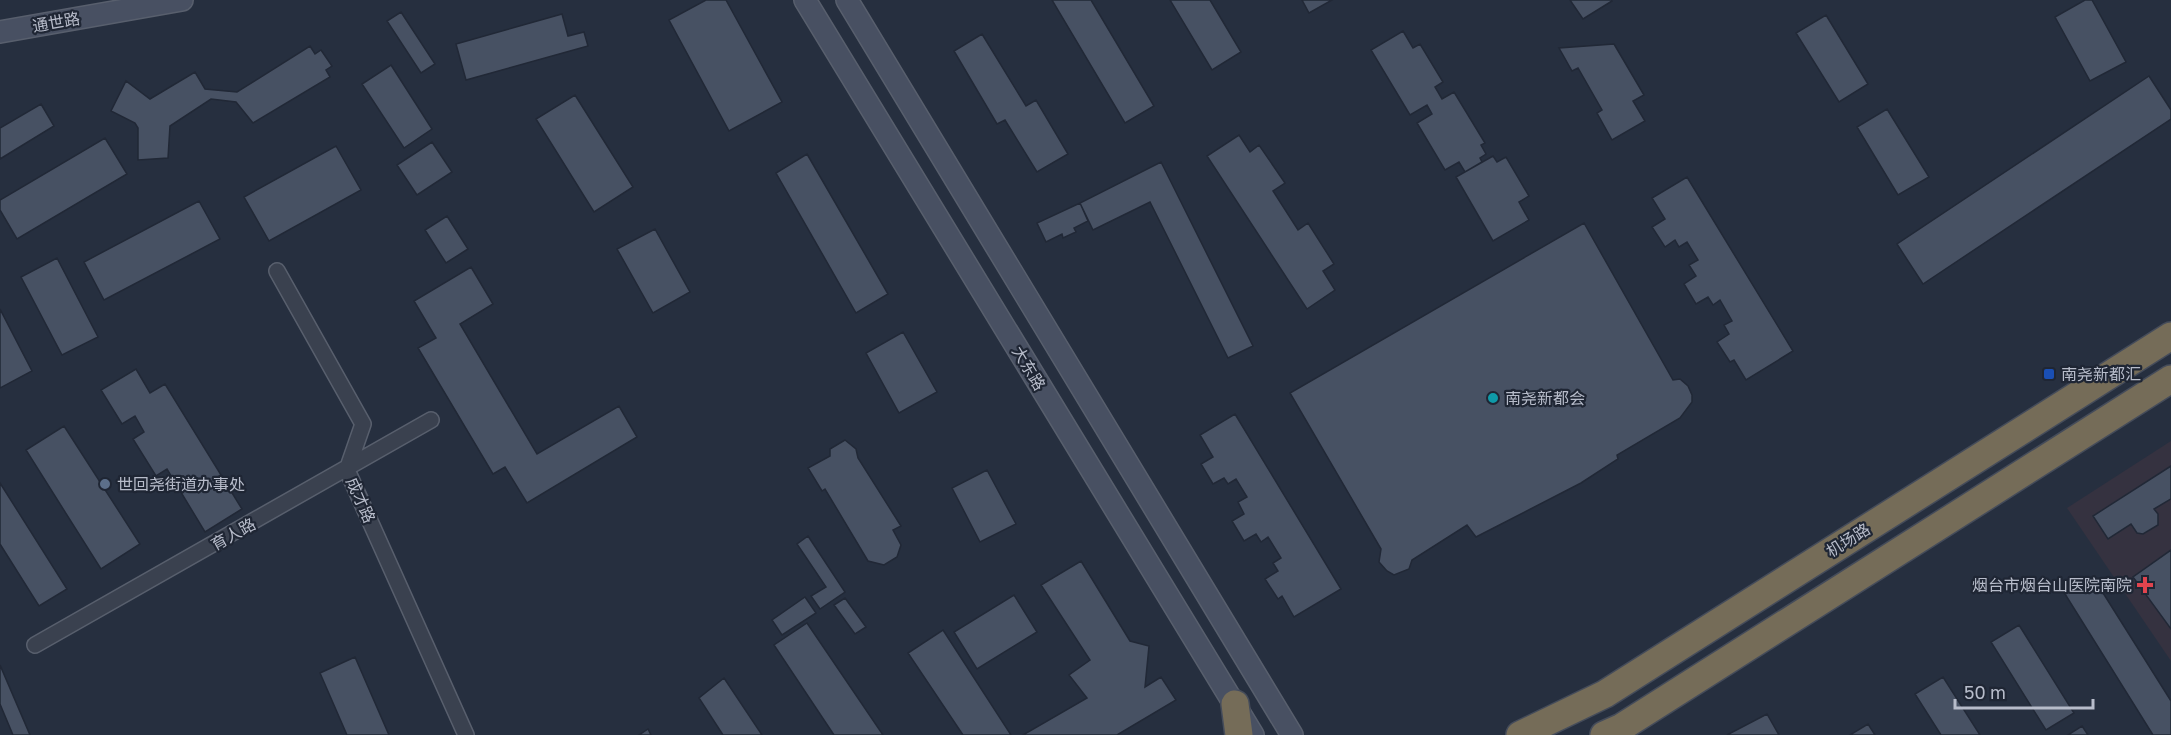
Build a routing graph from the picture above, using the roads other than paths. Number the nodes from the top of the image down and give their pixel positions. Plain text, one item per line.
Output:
1 (182, 0) edge
2 (805, 0) edge
3 (847, 0) edge
4 (0, 32) edge
5 (277, 272) dead end
6 (2171, 336) edge
7 (2171, 379) edge
8 (431, 420) dead end
9 (347, 470) junction
10 (35, 645) dead end
11 (1235, 704) junction
12 (466, 735) edge
13 (1239, 735) edge
14 (1253, 735) edge
15 (1292, 735) edge
16 (1520, 735) edge
17 (1604, 735) edge

1 - 4 street, 通世路
2 - 11 street, 大东路
3 - 15 street, 大东路
5 - 9 street, 成才路
6 - 16 highway, 机场路
7 - 17 highway
8 - 9 street, 育人路
9 - 10 street, 育人路
9 - 12 street, 成才路
11 - 13 highway
11 - 14 street, 大东路

